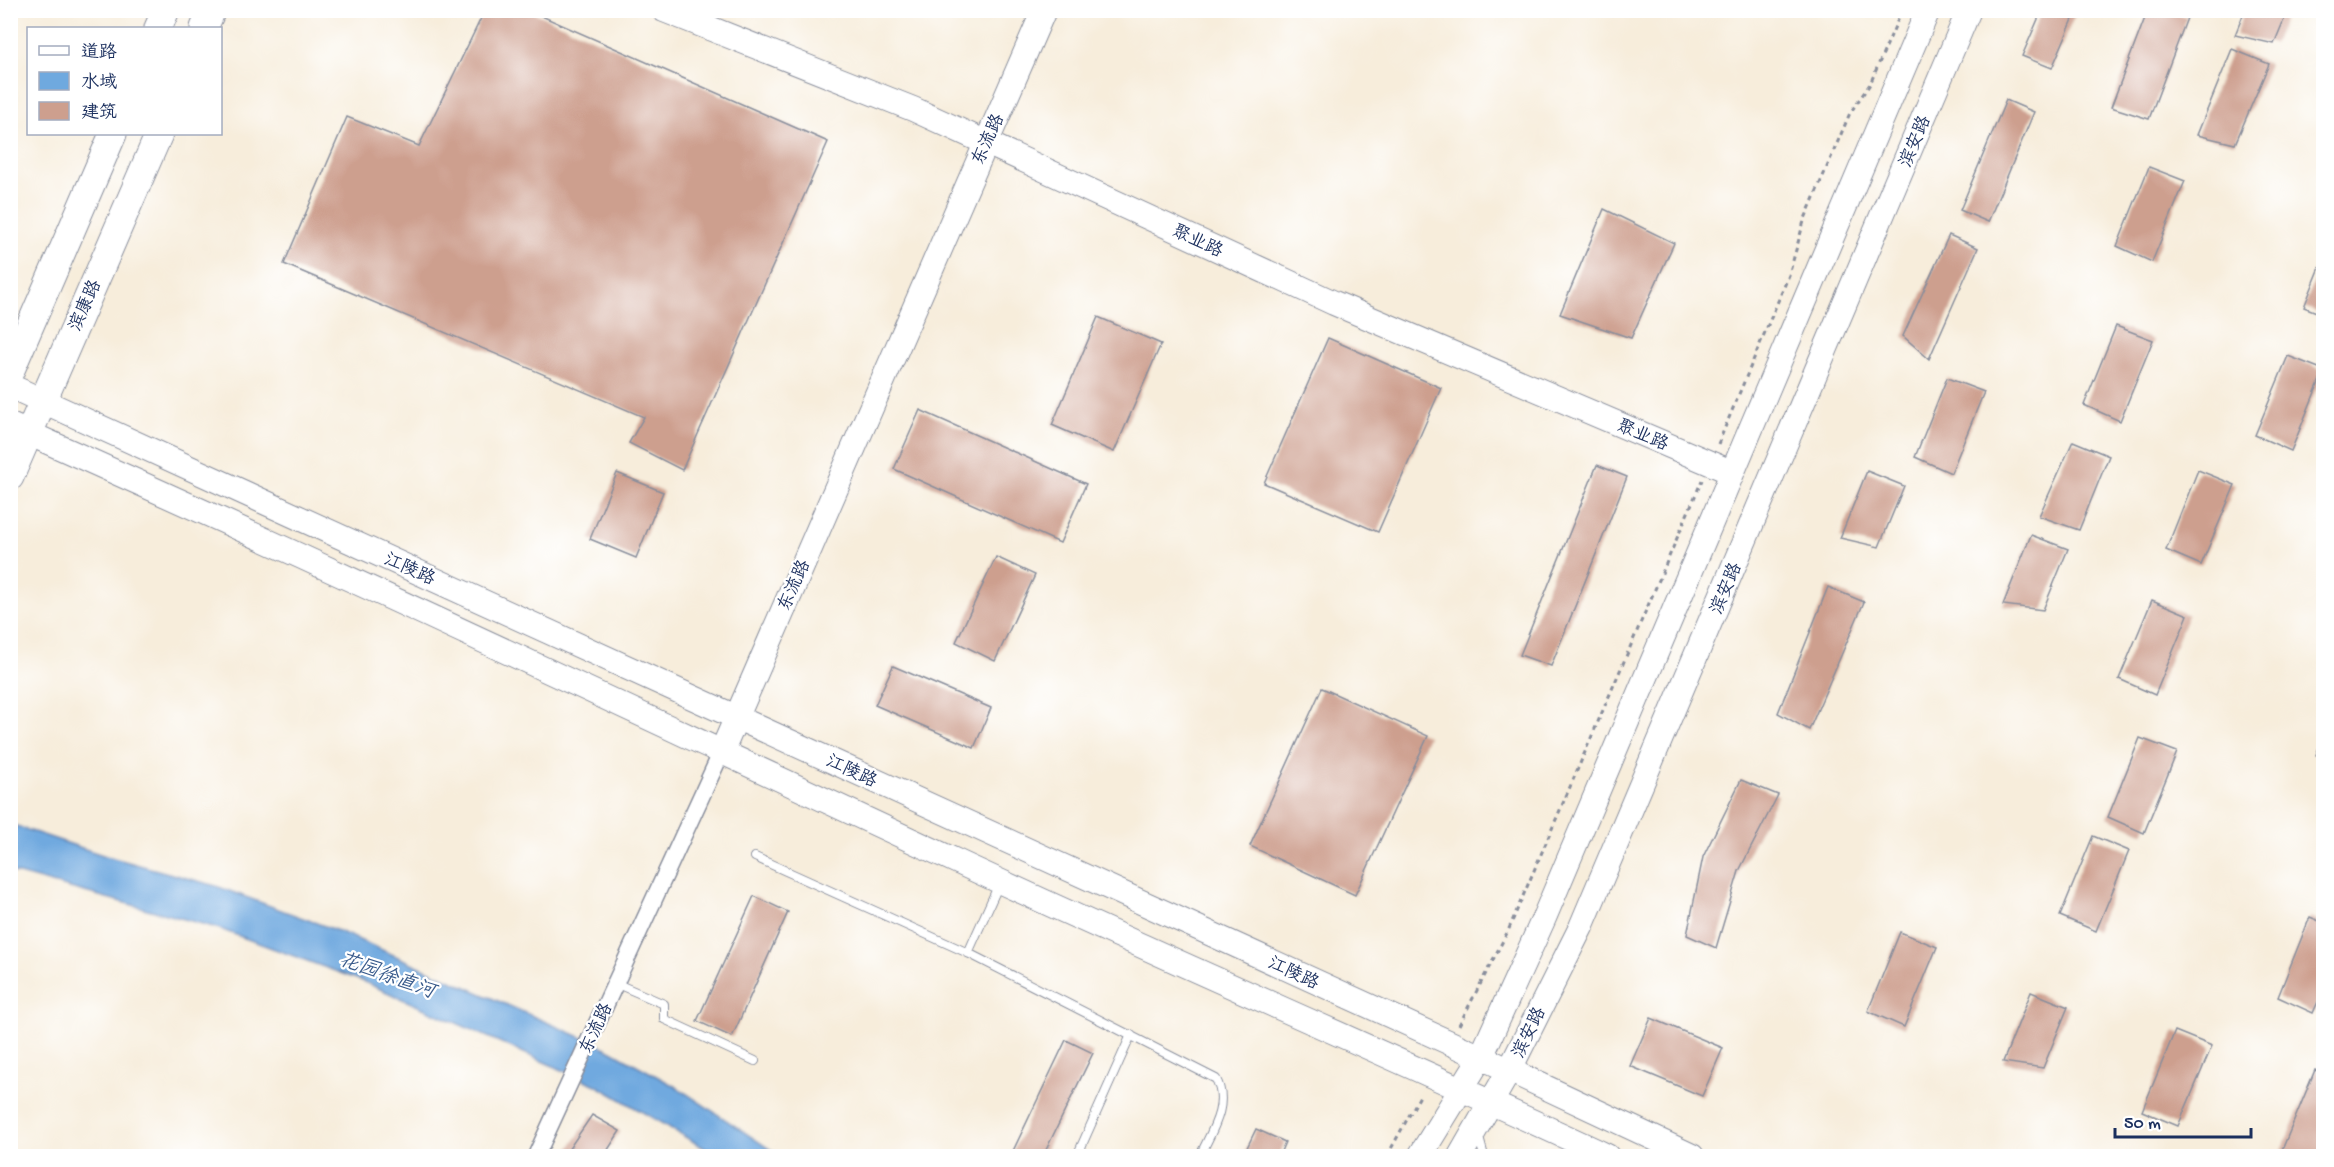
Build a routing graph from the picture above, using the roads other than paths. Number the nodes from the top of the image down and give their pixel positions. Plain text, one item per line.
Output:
1 (166, 10) edge
2 (212, 10) edge
3 (664, 10) edge
4 (1044, 10) edge
5 (1928, 10) edge
6 (1970, 10) edge
7 (158, 27) edge
8 (204, 27) edge
9 (113, 135) edge
10 (159, 135) edge
11 (985, 144) junction
12 (10, 372) edge
13 (10, 386) edge
14 (42, 401) junction
15 (20, 429) edge
16 (1720, 467) junction
17 (10, 477) edge
18 (735, 716) junction
19 (722, 751) junction
20 (755, 857) dead end
21 (1000, 881) junction
22 (968, 953) junction
23 (615, 983) junction
24 (1131, 1035) junction
25 (1481, 1057) junction
26 (755, 1061) dead end
27 (1509, 1071) junction
28 (1462, 1088) junction
29 (1492, 1102) junction
30 (1477, 1130) junction
31 (536, 1156) edge
32 (1077, 1156) edge
33 (1200, 1156) edge
34 (1420, 1156) edge
35 (1460, 1156) edge
36 (1484, 1156) edge
37 (1606, 1156) edge
38 (1692, 1156) edge

1 - 7 main road
2 - 8 main road
3 - 11 main road, 聚业路
4 - 11 main road, 东流路
5 - 16 main road, 滨安路
6 - 27 main road, 滨安路
9 - 12 main road
10 - 14 main road, 滨康路
11 - 16 main road, 聚业路
11 - 18 main road, 东流路
13 - 14 main road, 江陵路
14 - 15 main road, 滨康路
14 - 18 main road, 江陵路
15 - 17 main road, 滨康路
15 - 19 main road, 江陵路
16 - 25 main road, 滨安路
18 - 19 main road, 东流路
18 - 25 main road, 江陵路
19 - 21 main road, 江陵路
19 - 23 street, 东流路
20 - 22 lane
21 - 22 lane
21 - 28 main road, 江陵路
22 - 24 lane
23 - 26 lane
23 - 31 street, 东流路
24 - 32 lane
24 - 33 lane
25 - 27 main road, 江陵路
25 - 28 main road, 滨安路
27 - 29 main road, 滨安路
27 - 38 main road, 江陵路
28 - 29 main road, 江陵路
28 - 34 main road, 滨安路
29 - 30 main road, 滨安路
29 - 37 main road, 江陵路
30 - 35 main road, 滨安路
30 - 36 lane

